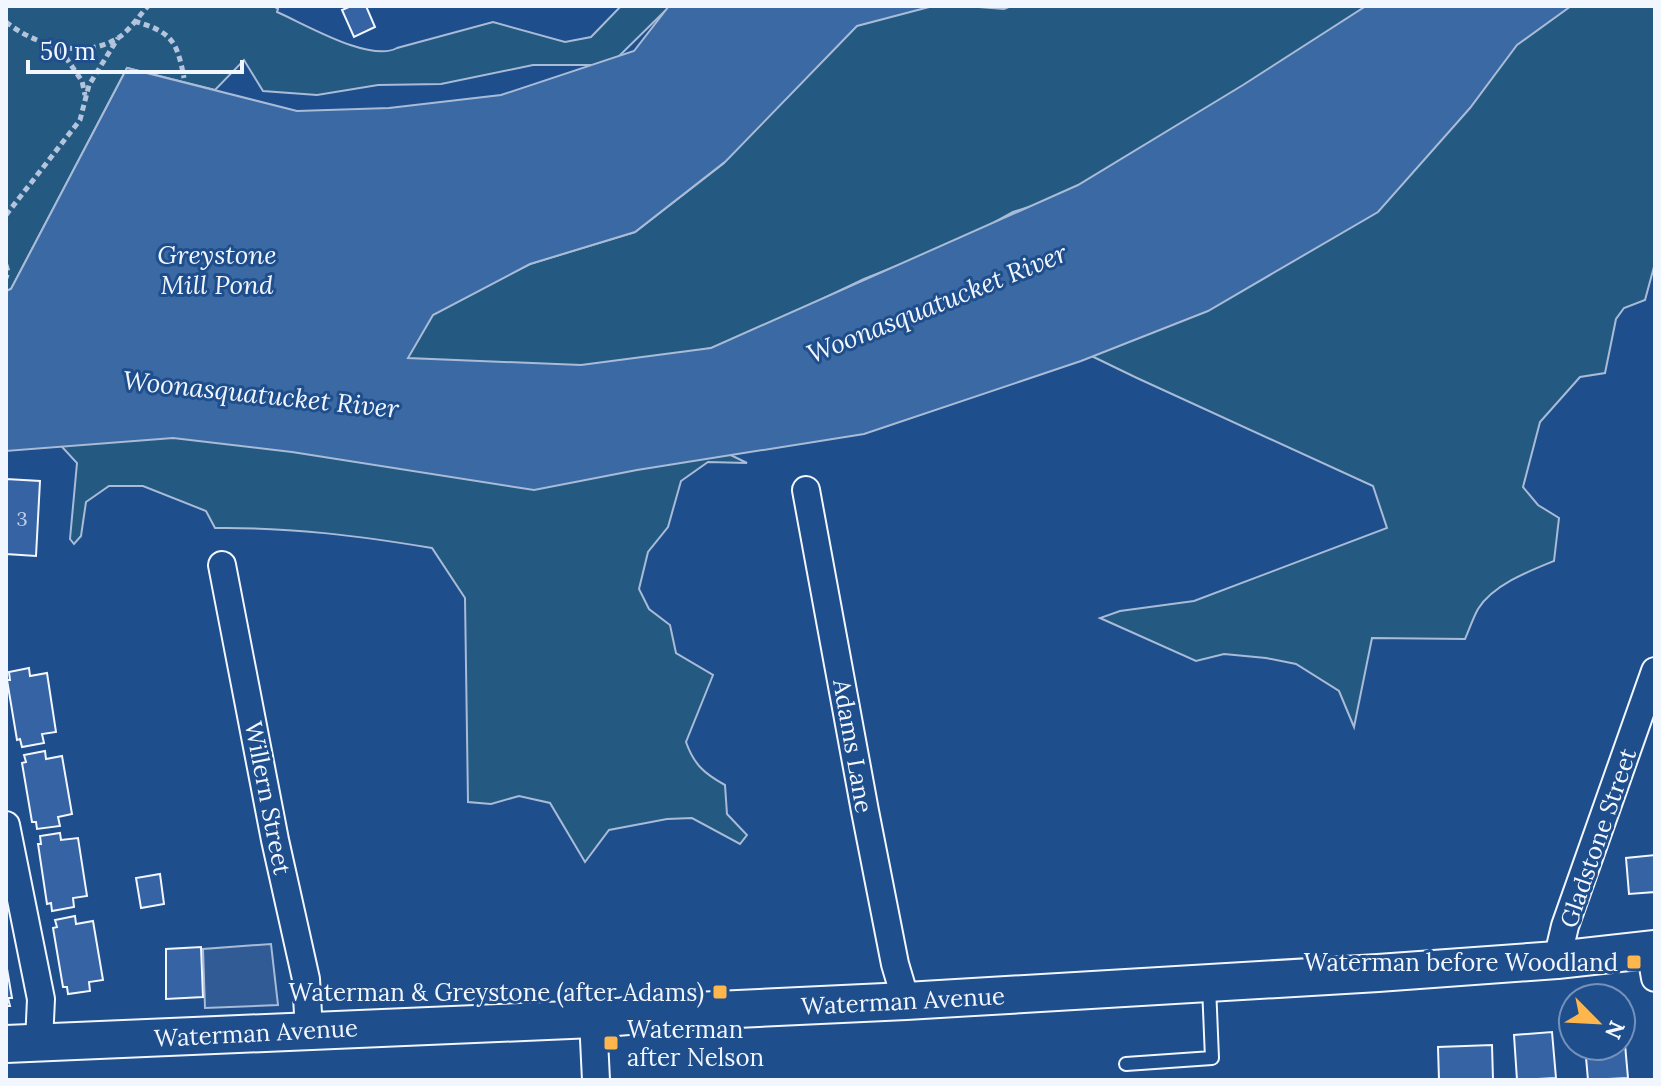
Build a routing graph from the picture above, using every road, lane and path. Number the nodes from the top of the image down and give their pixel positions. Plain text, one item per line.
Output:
1 (148, 6) edge
2 (134, 21) junction
3 (6, 22) edge
4 (118, 38) junction
5 (59, 48) junction
6 (184, 78) dead end
7 (86, 98) junction
8 (6, 215) edge
9 (6, 265) edge
10 (6, 278) edge
11 (806, 490) dead end
12 (222, 565) dead end
13 (1655, 671) edge
14 (6, 825) edge
15 (1653, 958) edge
16 (1557, 960) junction
17 (1209, 983) junction
18 (906, 1001) junction
19 (593, 1019) junction
20 (309, 1031) junction
21 (22, 1043) edge
22 (1126, 1064) dead end
23 (596, 1080) edge

1 - 2 path
2 - 4 path
2 - 6 path
3 - 5 path
4 - 5 path
4 - 7 path
5 - 7 path
7 - 8 path
9 - 10 path
11 - 18 street, Adams Lane
12 - 20 street, Willern Street
13 - 16 street, Gladstone Street
14 - 21 street
15 - 16 main road, Waterman Avenue
16 - 17 main road, Waterman Avenue
17 - 18 main road, Waterman Avenue
17 - 22 lane
18 - 19 main road, Waterman Avenue
19 - 20 main road, Waterman Avenue
19 - 23 street
20 - 21 main road, Waterman Avenue

